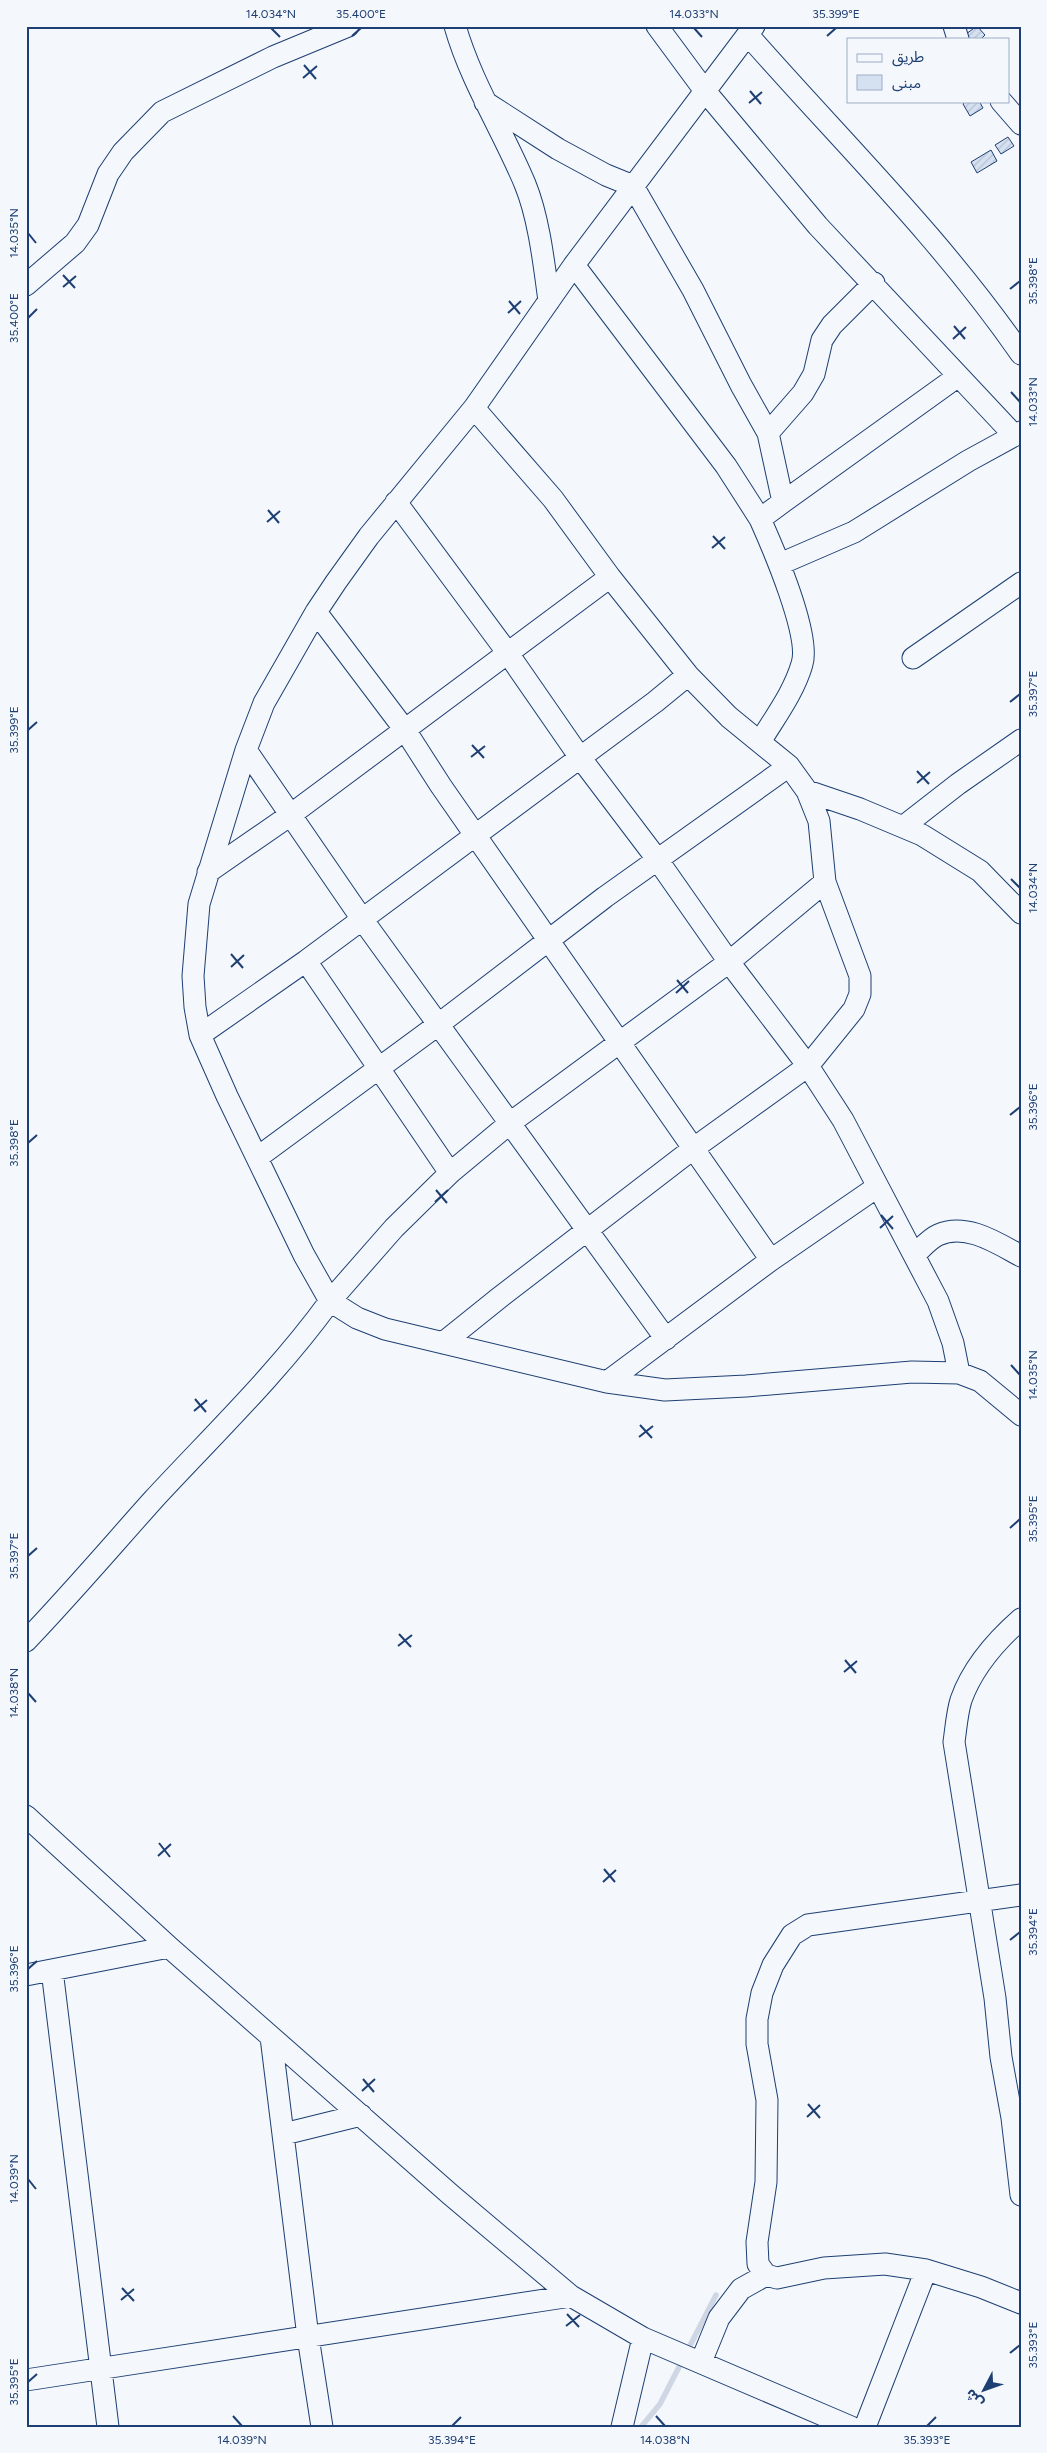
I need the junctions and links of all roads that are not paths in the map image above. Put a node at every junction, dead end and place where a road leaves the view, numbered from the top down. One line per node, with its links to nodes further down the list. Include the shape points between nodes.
1 (348, 26): 14 (street, via 273,57 162,112 123,152 108,174 88,225 75,243)
2 (455, 26): 8 (street, via 463,54)
3 (657, 26): 7 (street)
4 (954, 26): 6 (street)
5 (751, 31): 7 (street); 16 (street, via 812,108 930,234)
6 (958, 38)
7 (706, 91): 11 (street); 13 (street, via 818,226)
8 (484, 102): 11 (street, via 558,149); 15 (street, via 526,186 542,253)
9 (1002, 102): 10 (street)
10 (1021, 124)
11 (634, 186): 12 (street); 19 (street)
12 (574, 265): 15 (street); 23 (street, via 726,466)
13 (874, 284): 17 (street); 19 (street, via 832,325 822,340 814,374 803,393)
14 (26, 285)
15 (549, 301): 18 (street)
16 (1021, 354)
17 (957, 377): 20 (street); 22 (street)
18 (474, 408): 21 (street); 25 (street, via 553,498)
19 (768, 433): 22 (street)
20 (1017, 433): 24 (street, via 854,532)
21 (396, 502): 27 (street); 28 (street)
22 (783, 502): 23 (street)
23 (760, 519): 24 (street)
24 (780, 564): 33 (street, via 801,632 803,663)
25 (610, 577): 28 (street); 30 (street)
26 (1021, 583): 29 (street)
27 (316, 612): 31 (street); 34 (street, via 264,703)
28 (507, 652): 31 (street); 35 (street)
29 (913, 658)
30 (688, 675): 33 (street, via 729,717); 35 (street)
31 (405, 730): 38 (street); 40 (street)
32 (1021, 740): 39 (street)
33 (760, 742): 36 (street)
34 (246, 750): 38 (street); 42 (street)
35 (579, 756): 40 (street); 41 (street)
36 (789, 766): 37 (street); 41 (street)
37 (807, 792): 39 (street); 43 (street, via 818,821)
38 (290, 816): 42 (street); 45 (street)
39 (904, 826): 44 (street, via 980,871)
40 (476, 836): 45 (street); 46 (street)
41 (657, 859): 46 (street); 48 (street)
42 (208, 872): 50 (street, via 199,904 192,976)
43 (825, 882): 48 (street); 52 (street, via 860,976 860,994 854,1010)
44 (1017, 904)
45 (362, 919): 47 (street); 49 (street)
46 (548, 939): 49 (street); 51 (street)
47 (306, 961): 50 (street); 53 (street)
48 (729, 962): 51 (street); 52 (street)
49 (439, 1024): 53 (street); 54 (street)
50 (200, 1034): 56 (street)
51 (619, 1042): 54 (street); 55 (street)
52 (808, 1066): 55 (street); 58 (street, via 843,1120)
53 (379, 1069): 56 (street); 57 (street)
54 (510, 1123): 57 (street); 59 (street)
55 (694, 1148): 59 (street); 62 (street)
56 (258, 1157): 63 (street)
57 (450, 1173): 63 (street, via 394,1228)
58 (877, 1187): 60 (street); 62 (street)
59 (588, 1229): 64 (street); 65 (street)
60 (914, 1255): 61 (street, via 938,1235 962,1230 988,1238); 66 (street, via 938,1301 953,1343)
61 (1021, 1256)
62 (771, 1260): 64 (street)
63 (330, 1301): 65 (street, via 357,1318 385,1329); 70 (street, via 274,1372)
64 (666, 1339): 67 (street)
65 (443, 1343): 67 (street)
66 (958, 1372): 67 (street, via 912,1372 665,1390); 68 (street, via 980,1381)
67 (607, 1382)
68 (1021, 1415)
69 (1021, 1619): 73 (street, via 980,1664 961,1700 954,1742)
70 (26, 1641)
71 (26, 1816): 74 (street)
72 (1021, 1895): 73 (street)
73 (980, 1900): 79 (street, via 1001,2057); 83 (street, via 808,1925 792,1935 773,1965 762,1993 757,2019 757,2044 767,2100 766,2182 757,2257)
74 (169, 1947): 75 (street); 77 (street)
75 (52, 1970): 76 (street); 89 (street)
76 (26, 1975)
77 (271, 2037): 78 (street); 80 (street)
78 (361, 2115): 80 (street); 84 (street)
79 (1016, 2117): 81 (street)
80 (284, 2134): 86 (street)
81 (1021, 2195)
82 (926, 2270): 83 (street, via 885,2264 824,2268 777,2278); 85 (street); 95 (street)
83 (766, 2275): 88 (street, via 741,2289 719,2318)
84 (571, 2296): 86 (street); 87 (street)
85 (1021, 2303)
86 (308, 2337): 89 (street); 92 (street)
87 (643, 2338): 88 (street); 93 (street)
88 (699, 2361): 94 (street)
89 (99, 2369): 90 (street); 91 (street)
90 (26, 2380)
91 (108, 2427)
92 (322, 2427)
93 (622, 2427)
94 (851, 2427)
95 (865, 2427)

